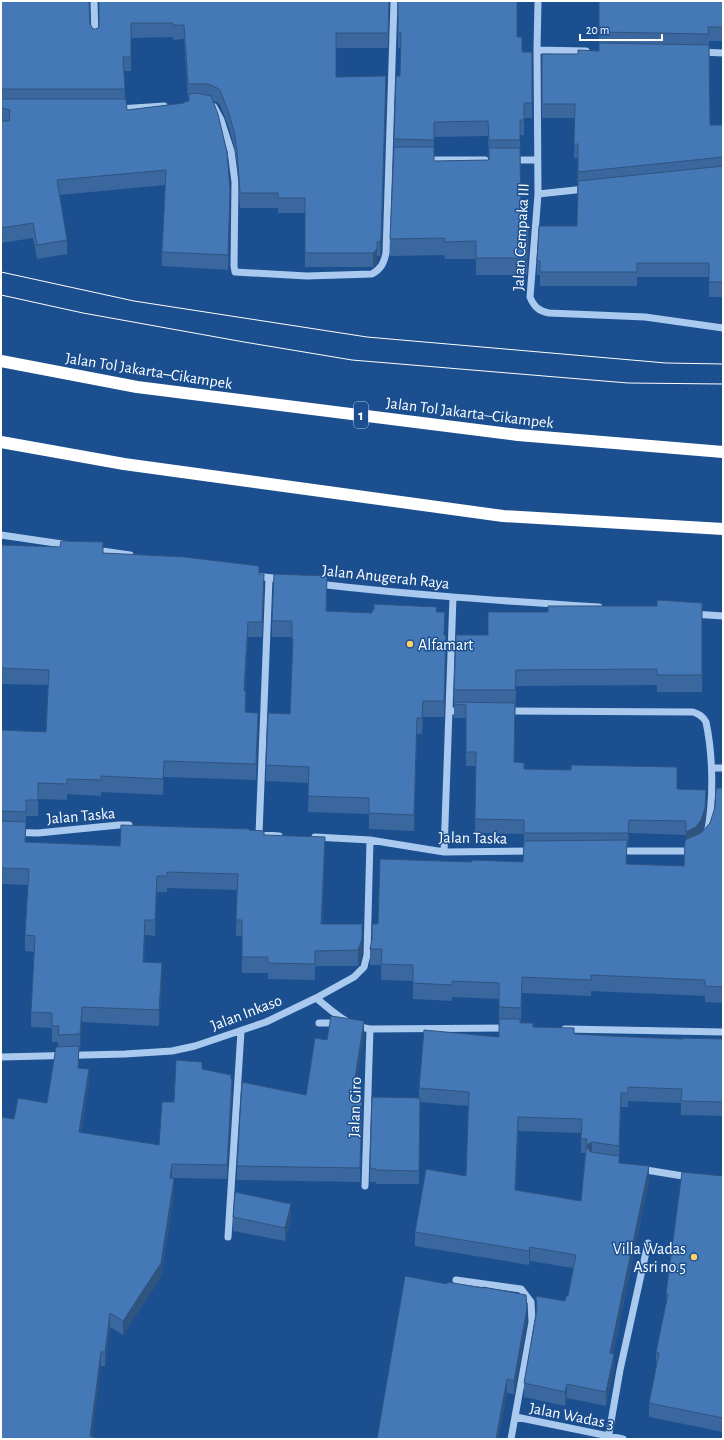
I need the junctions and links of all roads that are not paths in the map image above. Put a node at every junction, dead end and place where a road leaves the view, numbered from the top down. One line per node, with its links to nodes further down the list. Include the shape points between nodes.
1 (94, 1): 4 (street)
2 (394, 1): 9 (street, via 392,159 386,253 379,271 372,274 307,276 235,272 235,182 231,151 222,120 215,107)
3 (538, 1): 5 (street, Jalan Cempaka III)
4 (95, 39)
5 (537, 50): 6 (street); 15 (street, Jalan Cempaka III)
6 (591, 51)
7 (692, 52): 8 (street)
8 (723, 53)
9 (207, 104)
10 (175, 105): 11 (street)
11 (112, 109)
12 (420, 160): 13 (street)
13 (492, 160)
14 (507, 160): 15 (street)
15 (537, 160): 17 (street, Jalan Cempaka III)
16 (592, 188): 17 (street)
17 (538, 194): 18 (street, Jalan Cempaka III, via 530,297 537,308 549,313 645,318)
18 (723, 328)
19 (1, 361): 21 (highway, Jalan Tol Jakarta–Cikampek / 1, via 137,387 224,398 518,435)
20 (1, 442): 22 (highway, via 124,464 503,516)
21 (723, 452)
22 (723, 529)
23 (1, 535): 24 (street)
24 (139, 557)
25 (246, 574): 26 (street)
26 (269, 578): 27 (street); 41 (street)
27 (291, 580)
28 (313, 583): 29 (street, Jalan Anugerah Raya)
29 (453, 597): 30 (street, Jalan Anugerah Raya); 33 (street)
30 (604, 607)
31 (683, 613): 32 (street)
32 (723, 616)
33 (449, 711): 34 (street); 47 (street)
34 (473, 711)
35 (496, 711): 36 (street, via 693,712 706,722)
36 (712, 768): 37 (street); 46 (street, via 710,822 701,843 686,851)
37 (723, 768)
38 (134, 826): 39 (street, Jalan Taska, via 119,825 38,833)
39 (1, 832)
40 (246, 834): 41 (street)
41 (259, 834): 42 (street)
42 (283, 836)
43 (307, 837): 44 (street, Jalan Taska)
44 (370, 840): 47 (street, Jalan Taska); 48 (street, Jalan Inkaso, via 368,943 364,967 354,977)
45 (538, 851): 47 (street, Jalan Taska)
46 (608, 851)
47 (444, 852)
48 (316, 998): 50 (street); 54 (street, Jalan Inkaso)
49 (319, 1023): 50 (street)
50 (348, 1023): 51 (street)
51 (370, 1029): 52 (street); 59 (street, Jalan Giro)
52 (513, 1029)
53 (560, 1029): 55 (street)
54 (241, 1031): 56 (street, Jalan Inkaso, via 172,1051); 60 (street)
55 (723, 1032)
56 (1, 1056)
57 (631, 1167): 58 (street)
58 (700, 1179)
59 (365, 1186)
60 (228, 1237)
61 (648, 1243): 64 (street)
62 (456, 1280): 63 (street, via 521,1289 531,1302 532,1322)
63 (516, 1417): 64 (street, Jalan Wadas 3); 65 (street)
64 (608, 1438): 66 (street, Jalan Wadas 3)
65 (511, 1439)
66 (623, 1439)

